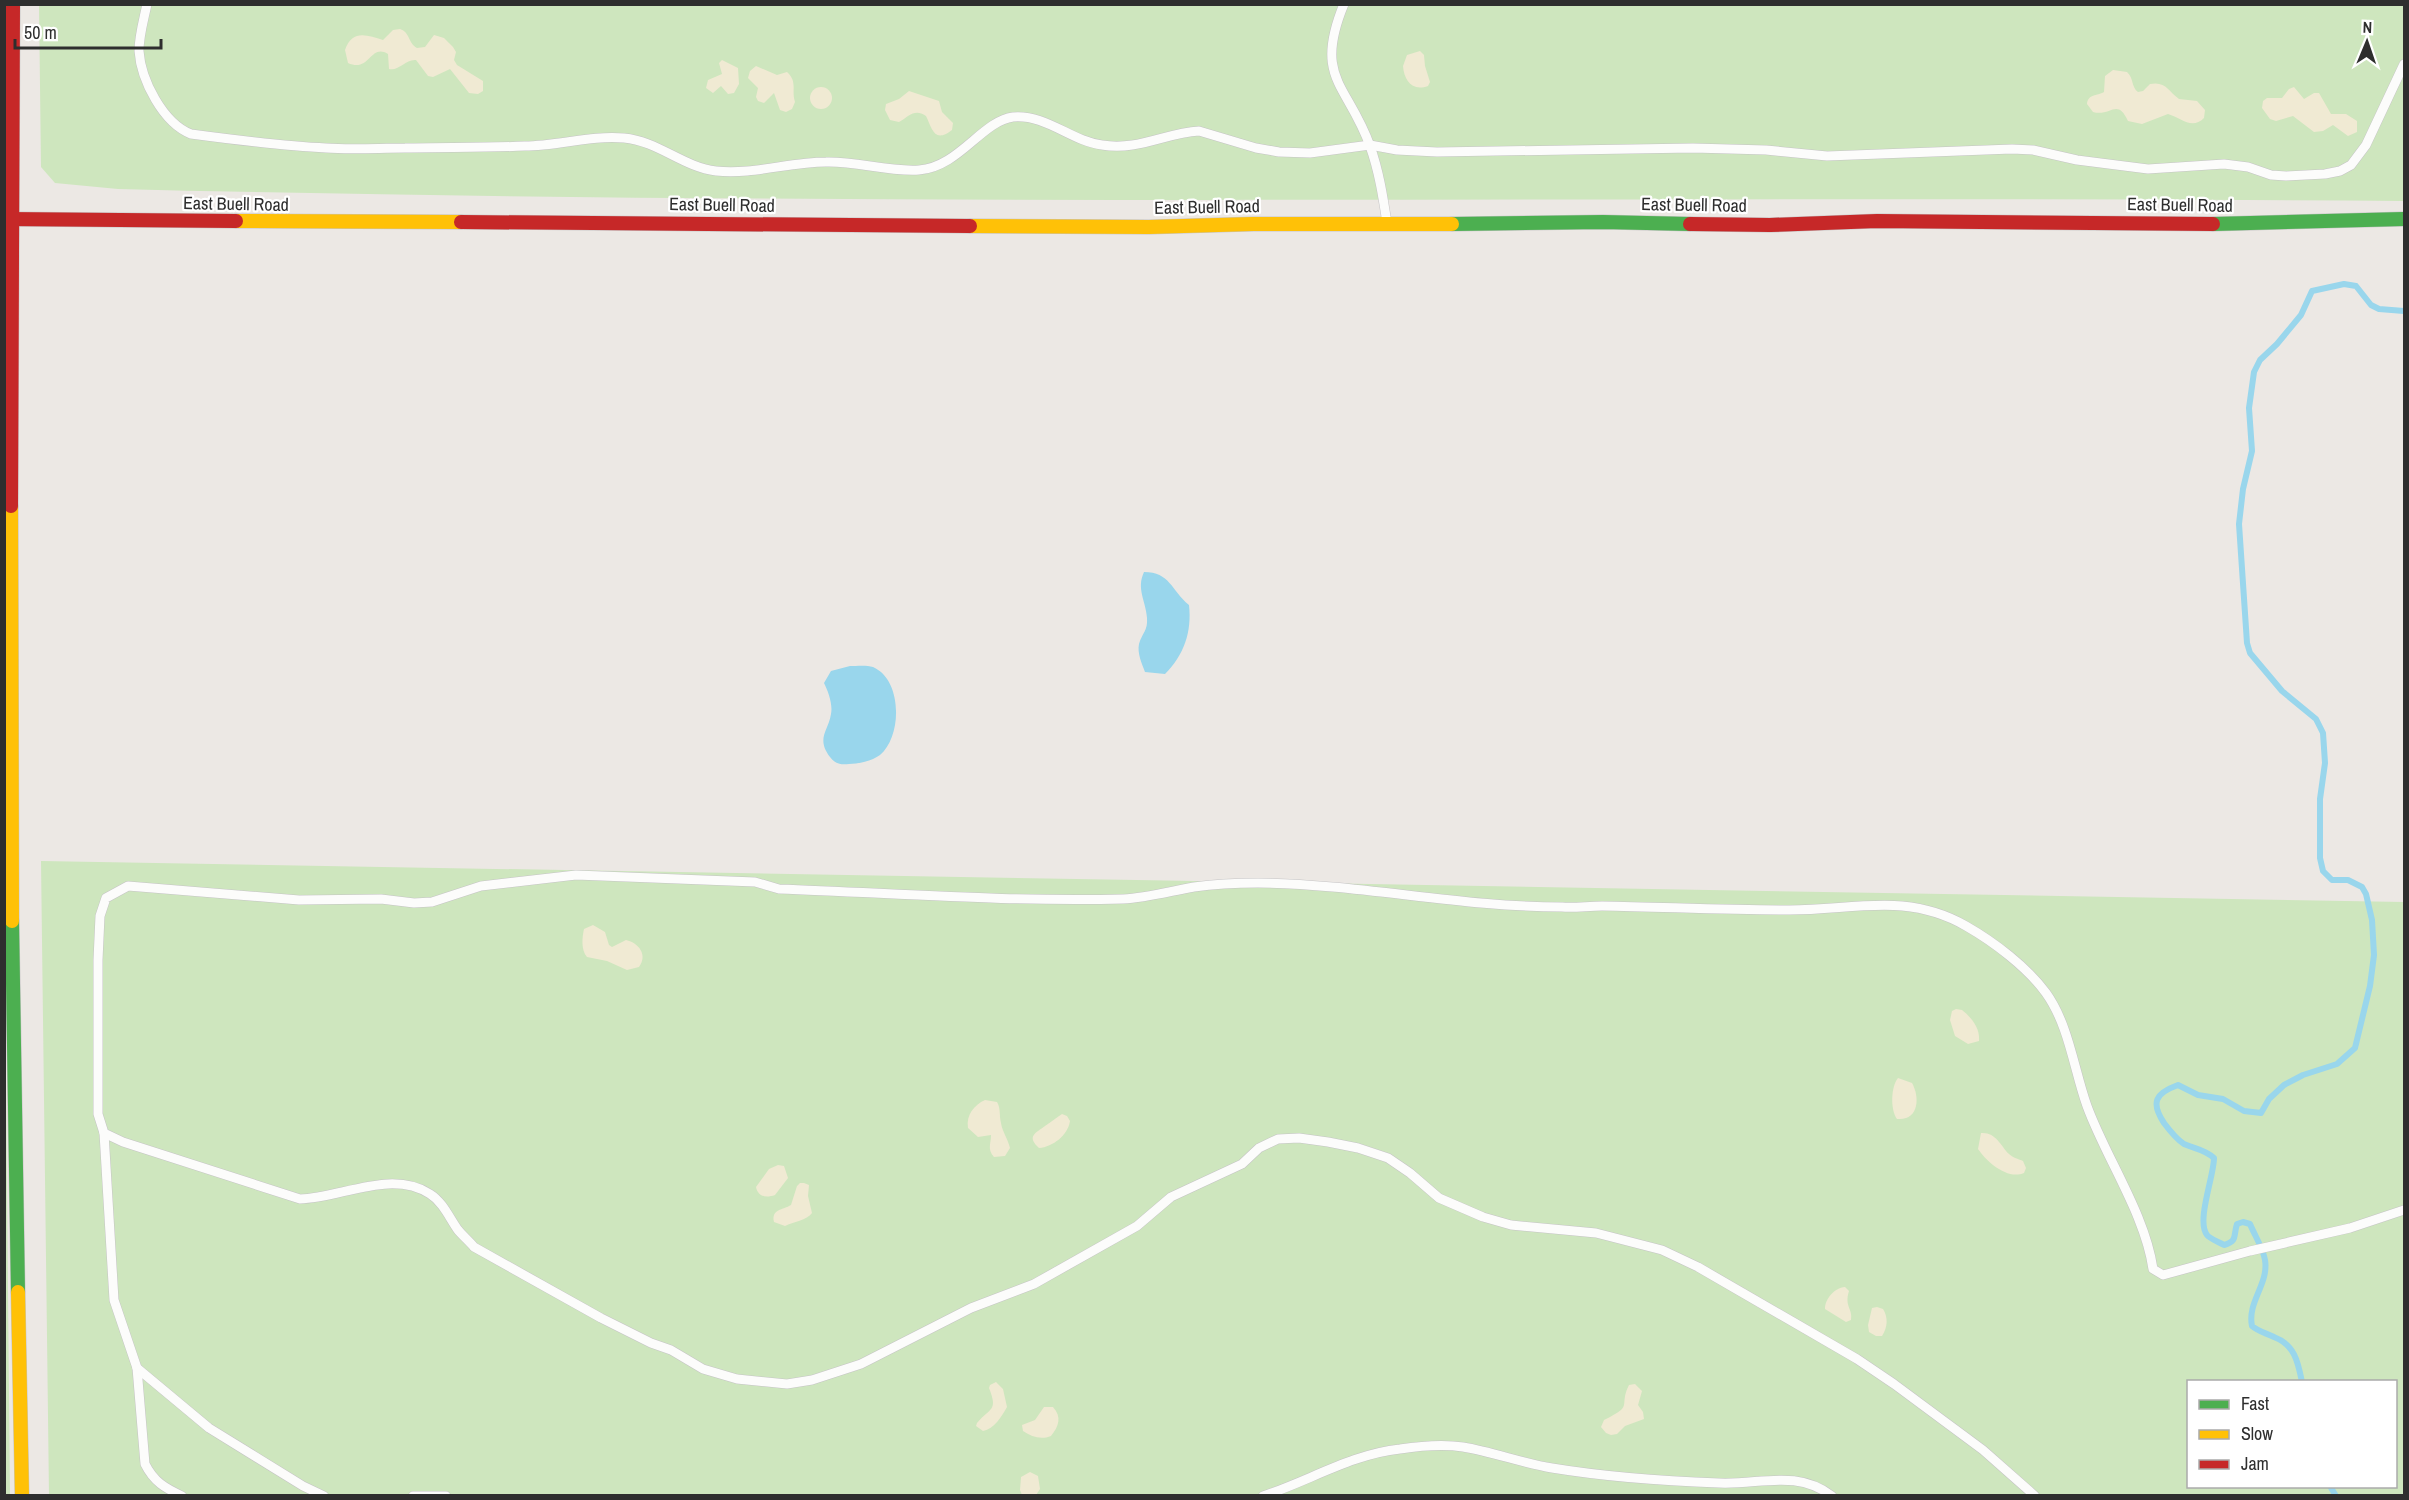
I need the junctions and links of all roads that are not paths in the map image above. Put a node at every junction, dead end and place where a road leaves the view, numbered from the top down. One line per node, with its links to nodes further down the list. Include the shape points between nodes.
1 (12, 4): 6 (street)
2 (147, 4): 5 (lane, via 139,49 142,74 157,102 180,130 234,139 327,148 528,146 625,138 648,143 693,166 732,172 824,162 894,170 932,168 1012,117 1058,126 1103,146 1140,145 1199,131 1279,152 1310,153)
3 (1344, 4): 5 (lane, via 1332,45 1333,72)
4 (2404, 64): 5 (lane, via 2359,157 2340,171 2325,174 2271,175 2224,164 2138,168 2023,149 1827,156 1693,148 1437,152)
5 (1370, 145): 8 (lane, via 1382,186)
6 (8, 219): 8 (street, East Buell Road, via 1149,227); 13 (street, via 14,1160)
7 (2404, 219): 8 (street, East Buell Road, via 2250,224 1987,221)
8 (1387, 225)
9 (104, 1133): 10 (lane, via 98,1114 100,916 106,898 128,886 299,900 432,902 481,886 592,875 755,882 779,889 1040,898 1128,899 1199,886 1256,883 1545,907 1793,910 1879,903 1926,910 1967,927 2044,990 2061,1023 2088,1108 2151,1253 2153,1269 2163,1275 2350,1228); 11 (lane, via 114,1300); 19 (lane, via 300,1199 390,1184 412,1186 431,1194 474,1247 601,1318 703,1369 737,1379 788,1384 861,1364 971,1308 1034,1284 1137,1226 1171,1197 1242,1164 1259,1148 1278,1139 1299,1138 1358,1148 1388,1158 1439,1198 1483,1217 1511,1225 1596,1233 1662,1250 1698,1267 1894,1384 1983,1450)
10 (2404, 1210)
11 (137, 1368): 12 (lane, via 209,1428); 14 (lane, via 145,1464 164,1488)
12 (321, 1495)
13 (22, 1496)
14 (182, 1496)
15 (413, 1496): 16 (lane)
16 (446, 1496)
17 (1263, 1496): 18 (lane, via 1371,1454 1434,1446 1461,1447 1550,1467 1650,1479 1731,1484 1803,1480)
18 (1832, 1496)
19 (2035, 1496)

